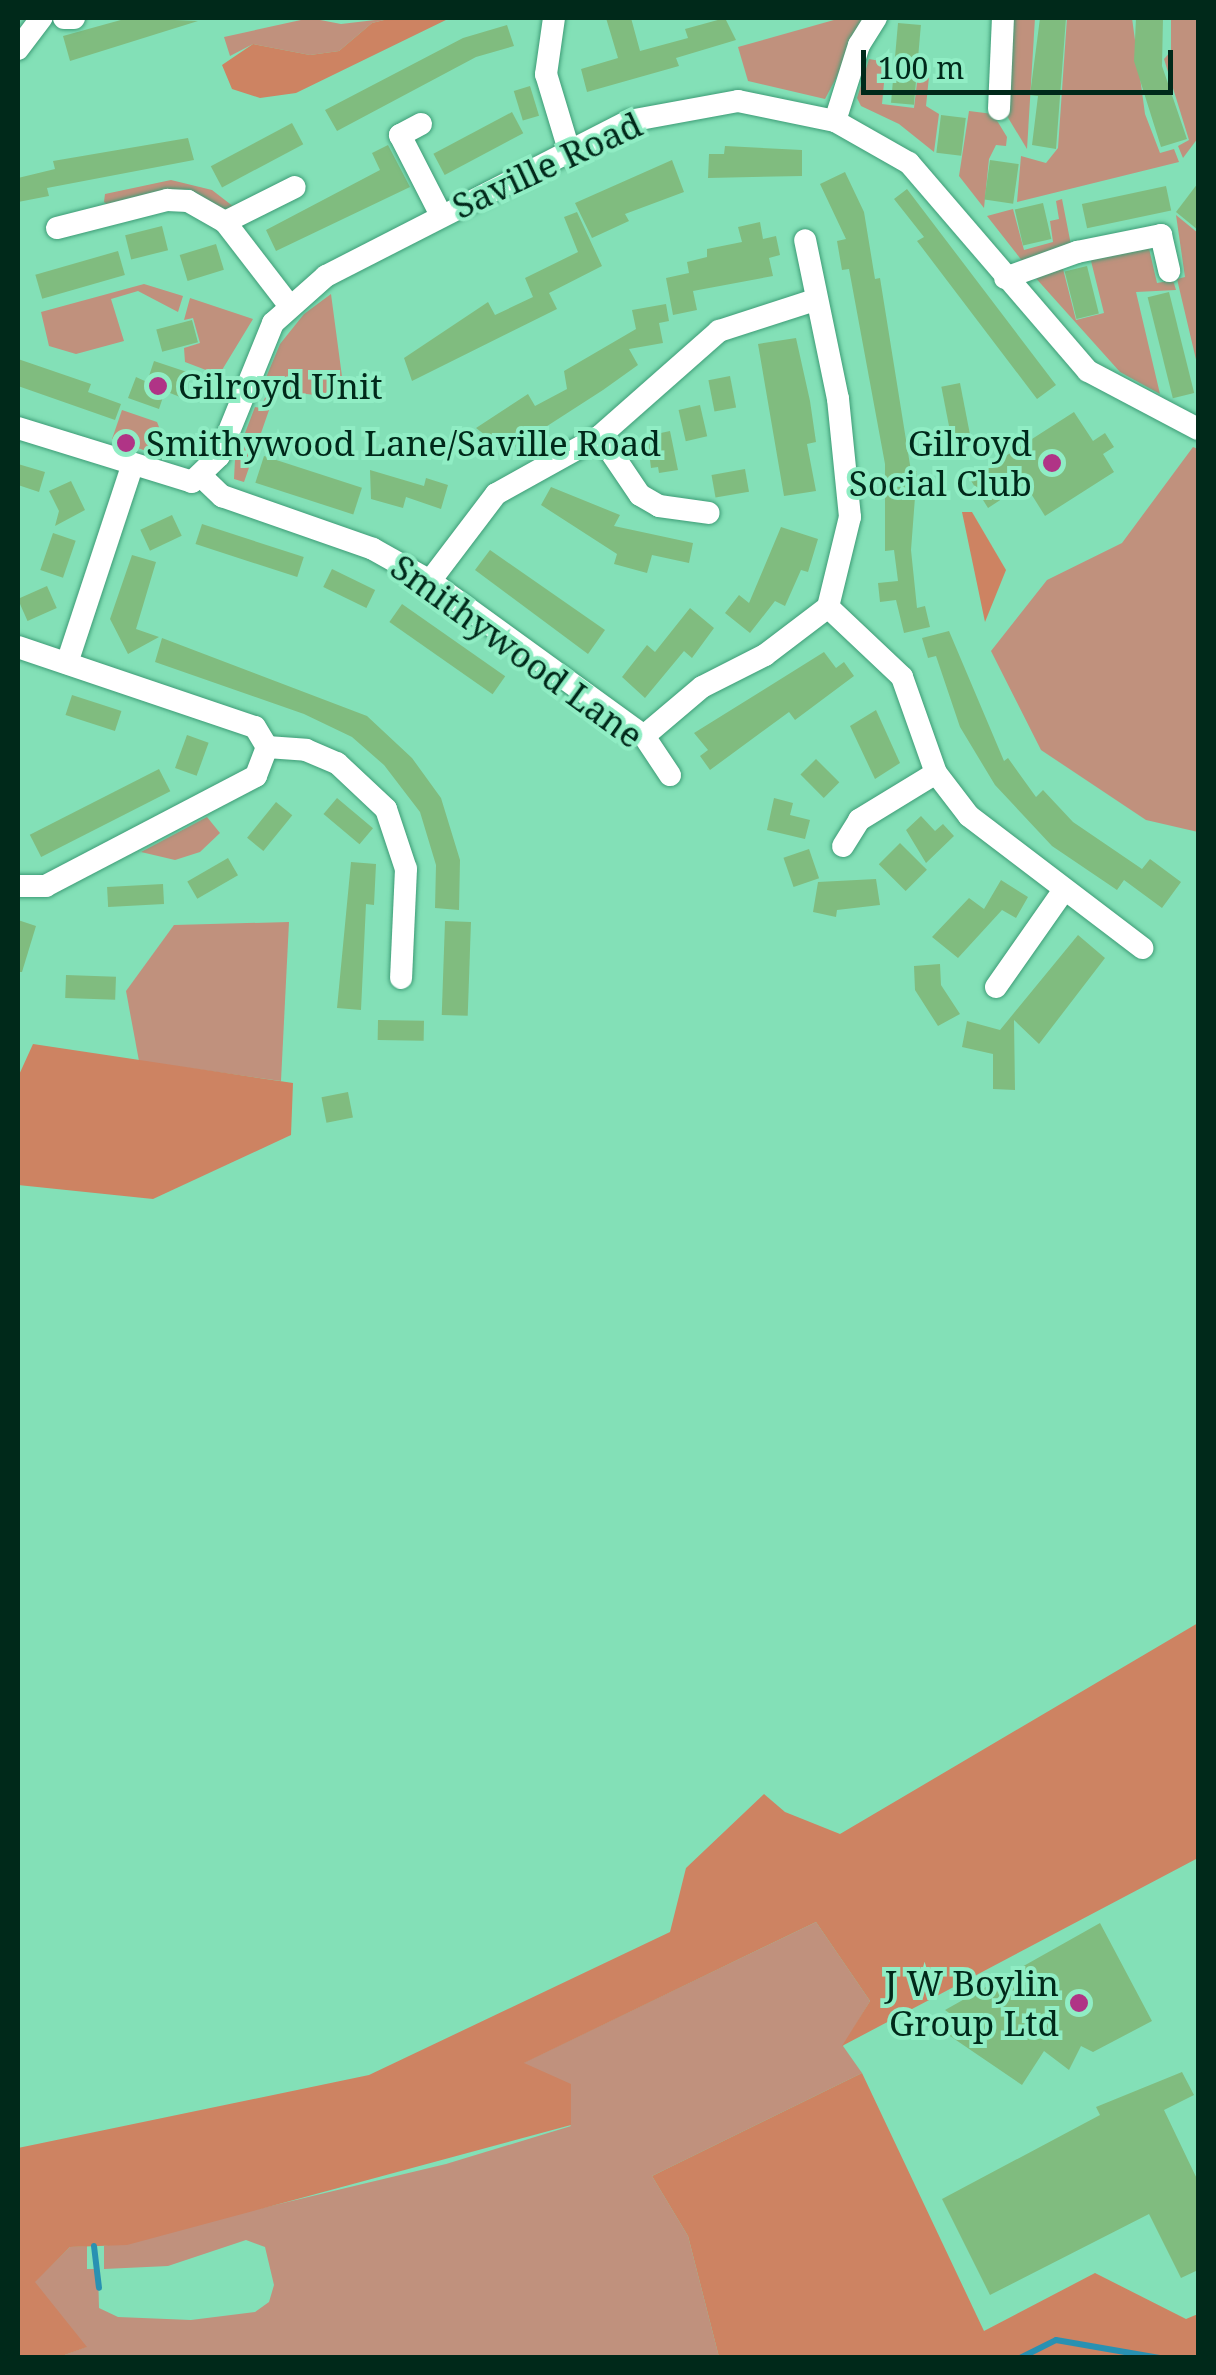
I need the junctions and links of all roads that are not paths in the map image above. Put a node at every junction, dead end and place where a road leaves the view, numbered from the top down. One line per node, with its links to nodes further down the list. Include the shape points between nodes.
1 (41, 18): 7 (street)
2 (64, 18): 3 (street)
3 (74, 18)
4 (554, 18): 11 (street, via 546,74)
5 (876, 18): 9 (street, via 859,45)
6 (1004, 18): 8 (street)
7 (18, 50)
8 (999, 109)
9 (835, 121): 11 (street, Saville Road, via 738,101 696,104 629,121); 18 (street, Saville Road, via 908,163)
10 (421, 124): 13 (street, via 400,134)
11 (569, 150): 13 (street, Saville Road)
12 (295, 187): 14 (street)
13 (441, 215): 20 (street, Saville Road, via 326,276)
14 (226, 222): 15 (street, via 208,208 167,200 85,213); 20 (street)
15 (57, 228)
16 (806, 240): 19 (street)
17 (1169, 271): 18 (street, via 1160,234 1077,252)
18 (1006, 278): 22 (street, Saville Road, via 1088,371)
19 (815, 300): 23 (street, via 719,331); 28 (street, via 838,399 850,517)
20 (288, 304): 25 (street, Saville Road, via 264,340 218,456)
21 (18, 428): 24 (street, Smithywood Lane)
22 (1198, 429)
23 (600, 436): 26 (street, via 640,495 659,506); 27 (street, via 496,494)
24 (132, 466): 25 (street, Smithywood Lane, via 177,480); 30 (street)
25 (202, 477): 27 (street, Smithywood Lane, via 222,496 373,549)
26 (696, 504)
27 (430, 580): 31 (street, Smithywood Lane)
28 (828, 607): 31 (street, via 765,655 702,688); 33 (street, via 902,678)
29 (18, 647): 30 (street)
30 (67, 663): 32 (street, via 255,727)
31 (644, 736): 34 (street, Smithywood Lane)
32 (267, 747): 36 (street, via 256,776 46,886); 39 (street, via 306,750 337,763 386,809 406,869)
33 (936, 773): 35 (street, via 852,816); 37 (street, via 970,816)
34 (670, 774)
35 (842, 846)
36 (18, 886)
37 (1064, 890): 38 (street, via 1126,924); 40 (street, via 1002,960)
38 (1142, 948)
39 (401, 978)
40 (996, 988)

